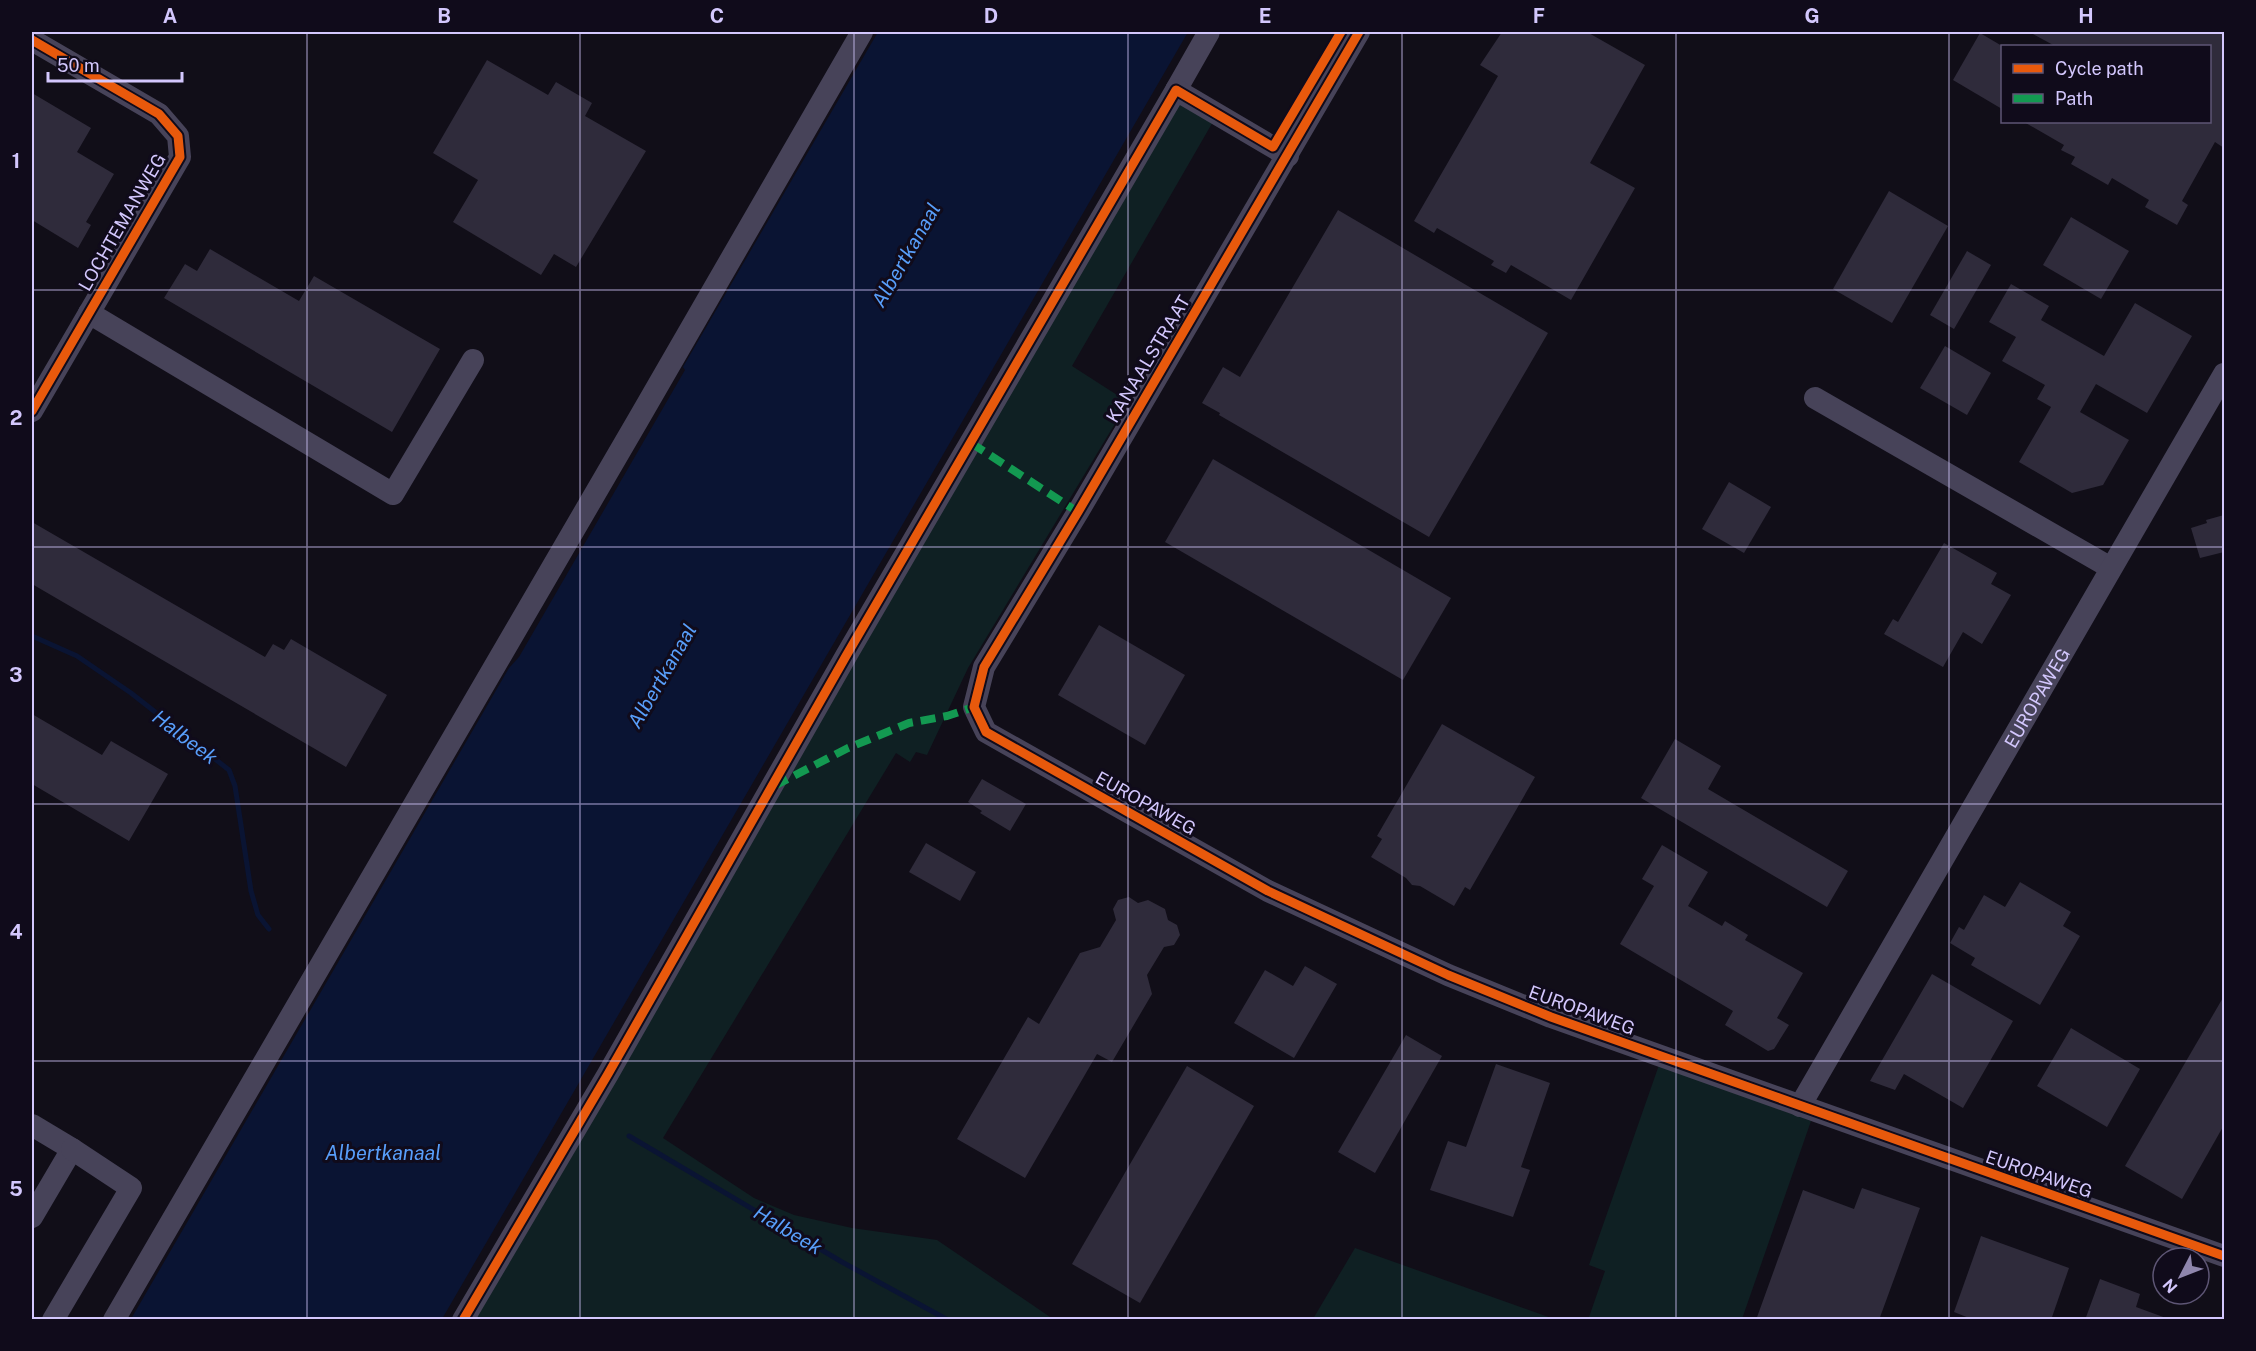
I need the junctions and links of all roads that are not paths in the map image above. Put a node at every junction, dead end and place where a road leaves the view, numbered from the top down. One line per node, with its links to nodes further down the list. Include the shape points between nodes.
1 (862, 32): 20 (street)
2 (1209, 32): 5 (street)
3 (1359, 32): 6 (street, KANAALSTRAAT)
4 (32, 40): 7 (street, LOCHTEMANWEG, via 159,114 178,136 180,157)
5 (1176, 90): 6 (street); 21 (street)
6 (1288, 156): 13 (street, KANAALSTRAAT, via 984,667)
7 (89, 313): 8 (street, via 393,494); 11 (street, LOCHTEMANWEG)
8 (473, 360)
9 (2224, 374): 12 (street, EUROPAWEG)
10 (1815, 398): 12 (street)
11 (32, 411)
12 (2111, 568): 14 (street, EUROPAWEG)
13 (974, 707): 14 (street, EUROPAWEG, via 986,732 1268,891 1345,929 1551,1017)
14 (1800, 1106): 18 (street, EUROPAWEG)
15 (32, 1125): 16 (street)
16 (72, 1149): 17 (street); 19 (street, via 131,1188)
17 (34, 1205)
18 (2224, 1256)
19 (53, 1320)
20 (114, 1320)
21 (463, 1320)

